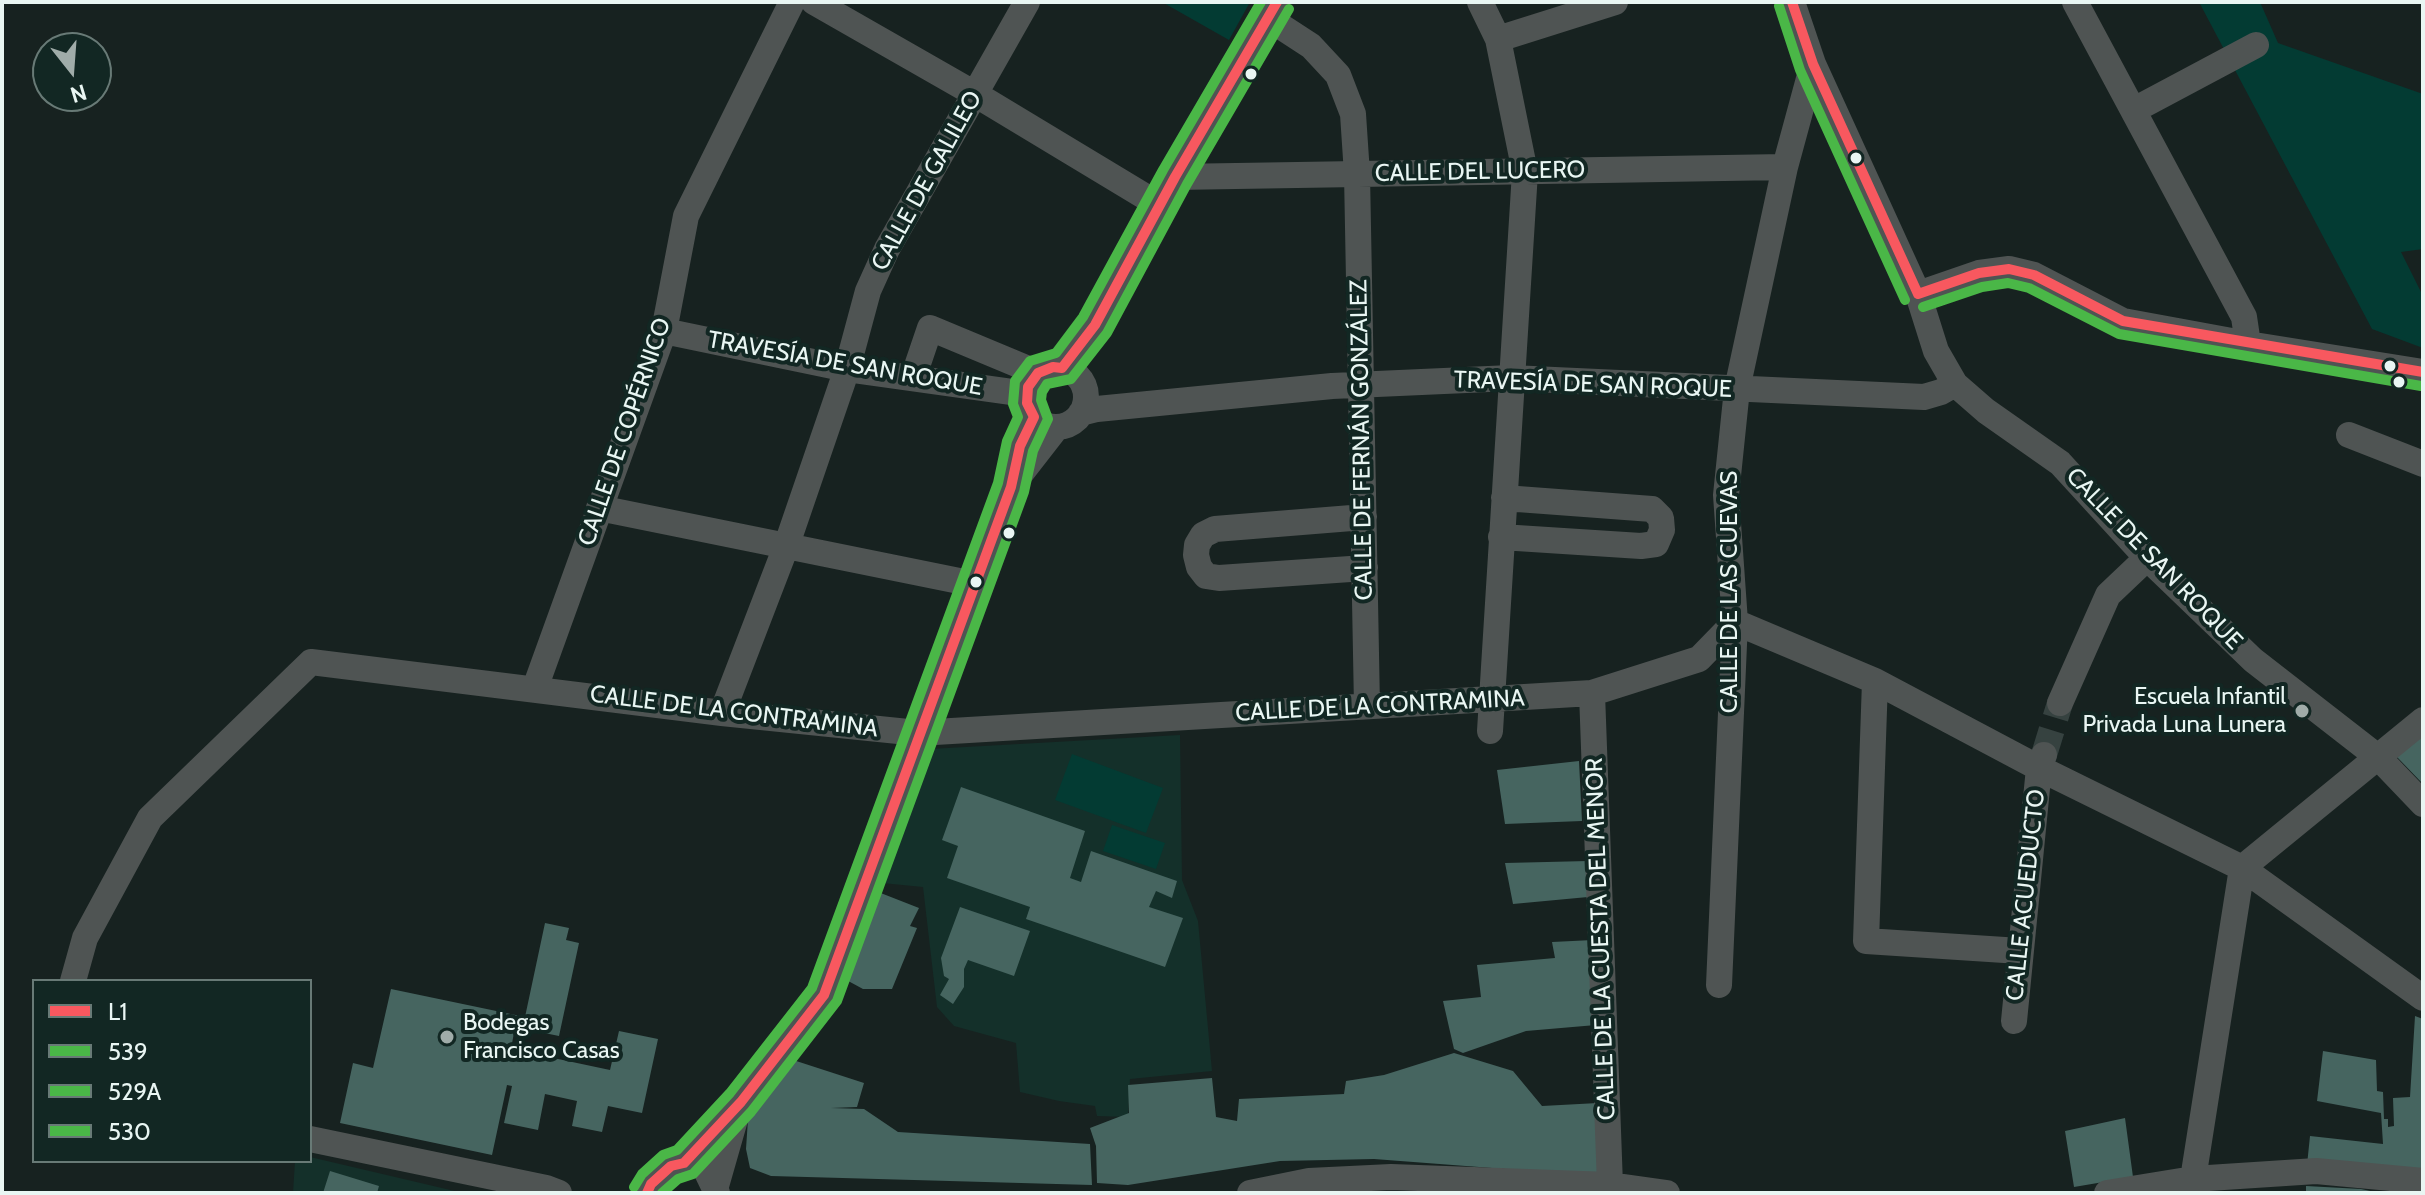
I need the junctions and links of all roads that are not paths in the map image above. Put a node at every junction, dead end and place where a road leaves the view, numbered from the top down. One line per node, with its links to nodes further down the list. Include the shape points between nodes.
1 (792, 2): 20 (street, CALLE DE COPÉRNICO, via 686,216)
2 (814, 2): 12 (street)
3 (1027, 2): 12 (street, CALLE DE GALILEO)
4 (1480, 2): 9 (street)
5 (1615, 2): 9 (street)
6 (2075, 2): 13 (street)
7 (1795, 3): 11 (street, CALLE DE SAN ROQUE)
8 (1272, 10): 16 (street, CALLE DE FERNÁN GONZÁLEZ, via 1338,75 1353,114); 17 (street)
9 (1498, 39): 15 (street)
10 (2256, 45): 13 (street)
11 (1813, 64): 14 (street, CALLE DE LAS CUEVAS); 19 (street, CALLE DE SAN ROQUE)
12 (975, 94): 18 (street); 22 (street, CALLE DE GALILEO, via 887,249 868,291)
13 (2134, 110): 21 (street, via 2244,317)
14 (1785, 167): 15 (street, CALLE DEL LUCERO); 28 (street, CALLE DE LAS CUEVAS)
15 (1525, 172): 16 (street, CALLE DEL LUCERO); 25 (street)
16 (1357, 174): 17 (street, CALLE DEL LUCERO); 27 (street, CALLE DE FERNÁN GONZÁLEZ)
17 (1175, 177): 18 (street)
18 (1159, 205): 29 (street)
19 (1918, 294): 21 (street, via 1979,273 2009,269 2034,275 2123,321); 26 (street, CALLE DE SAN ROQUE, via 1936,351)
20 (664, 331): 22 (street, TRAVESÍA DE SAN ROQUE); 33 (street, CALLE DE COPÉRNICO)
21 (2248, 344): 23 (street)
22 (847, 369): 24 (street, TRAVESÍA DE SAN ROQUE); 36 (street, CALLE DE GALILEO)
23 (2423, 372)
24 (913, 378): 29 (street, TRAVESÍA DE SAN ROQUE); 29 (street, via 930,328)
25 (1511, 378): 27 (street, TRAVESÍA DE SAN ROQUE); 28 (street, TRAVESÍA DE SAN ROQUE); 32 (street)
26 (1955, 384): 28 (street, TRAVESÍA DE SAN ROQUE, via 1924,397); 37 (street, CALLE DE SAN ROQUE, via 2060,463)
27 (1361, 385): 29 (street, TRAVESÍA DE SAN ROQUE, via 1097,409); 34 (street, CALLE DE FERNÁN GONZÁLEZ)
28 (1737, 389): 40 (street, CALLE DE LAS CUEVAS, via 1726,495)
29 (1058, 395): 39 (street, via 1011,487)
30 (2349, 435): 31 (street)
31 (2423, 464)
32 (1504, 498): 35 (street); 35 (street, via 1652,509 1661,518 1662,530 1656,544 1641,546)
33 (599, 508): 36 (street); 42 (street, CALLE DE COPÉRNICO)
34 (1364, 517): 38 (street, CALLE DE FERNÁN GONZÁLEZ); 38 (street, via 1215,529 1203,535 1196,555 1206,576 1219,578)
35 (1501, 537): 44 (street)
36 (787, 544): 39 (street); 47 (street, CALLE DE GALILEO)
37 (2147, 558): 45 (street, via 2108,595); 51 (street, CALLE DE SAN ROQUE, via 2253,660)
38 (1365, 568): 46 (street, CALLE DE FERNÁN GONZÁLEZ)
39 (974, 584): 50 (street)
40 (1735, 622): 41 (street); 43 (street, CALLE DE LA CONTRAMINA, via 1699,659); 57 (street, CALLE DE LAS CUEVAS)
41 (1875, 681): 52 (street); 55 (street, via 1866,941)
42 (535, 688): 47 (street, CALLE DE LA CONTRAMINA); 56 (street, CALLE DE LA CONTRAMINA, via 311,662 150,818 85,938)
43 (1592, 693): 44 (street, CALLE DE LA CONTRAMINA); 65 (street, CALLE DE LA CUESTA DEL MENOR)
44 (1492, 699): 46 (street, CALLE DE LA CONTRAMINA); 49 (street)
45 (2060, 703)
46 (1367, 706): 50 (street, CALLE DE LA CONTRAMINA)
47 (722, 713): 50 (street, CALLE DE LA CONTRAMINA)
48 (2423, 720): 51 (street)
49 (1490, 731)
50 (918, 733): 60 (street, via 824,995)
51 (2379, 758): 53 (street, CALLE DE SAN ROQUE); 54 (street)
52 (2042, 762): 54 (street); 55 (street, CALLE ACUEDUCTO)
53 (2423, 804)
54 (2242, 868): 58 (street); 63 (street)
55 (2020, 951): 59 (street, CALLE ACUEDUCTO)
56 (74, 979)
57 (1719, 985)
58 (2423, 998)
59 (2014, 1021)
60 (741, 1102): 62 (street); 67 (street)
61 (312, 1139): 68 (street)
62 (684, 1163): 67 (street, via 704,1166); 69 (street, via 671,1166)
63 (2193, 1179): 64 (street, via 2316,1171); 72 (street)
64 (2423, 1181)
65 (1610, 1185): 66 (street); 71 (street)
66 (1559, 1188): 70 (street, via 1391,1177 1309,1181)
67 (719, 1190)
68 (559, 1193)
69 (647, 1193)
70 (1250, 1193)
71 (1667, 1193)
72 (2107, 1193)

